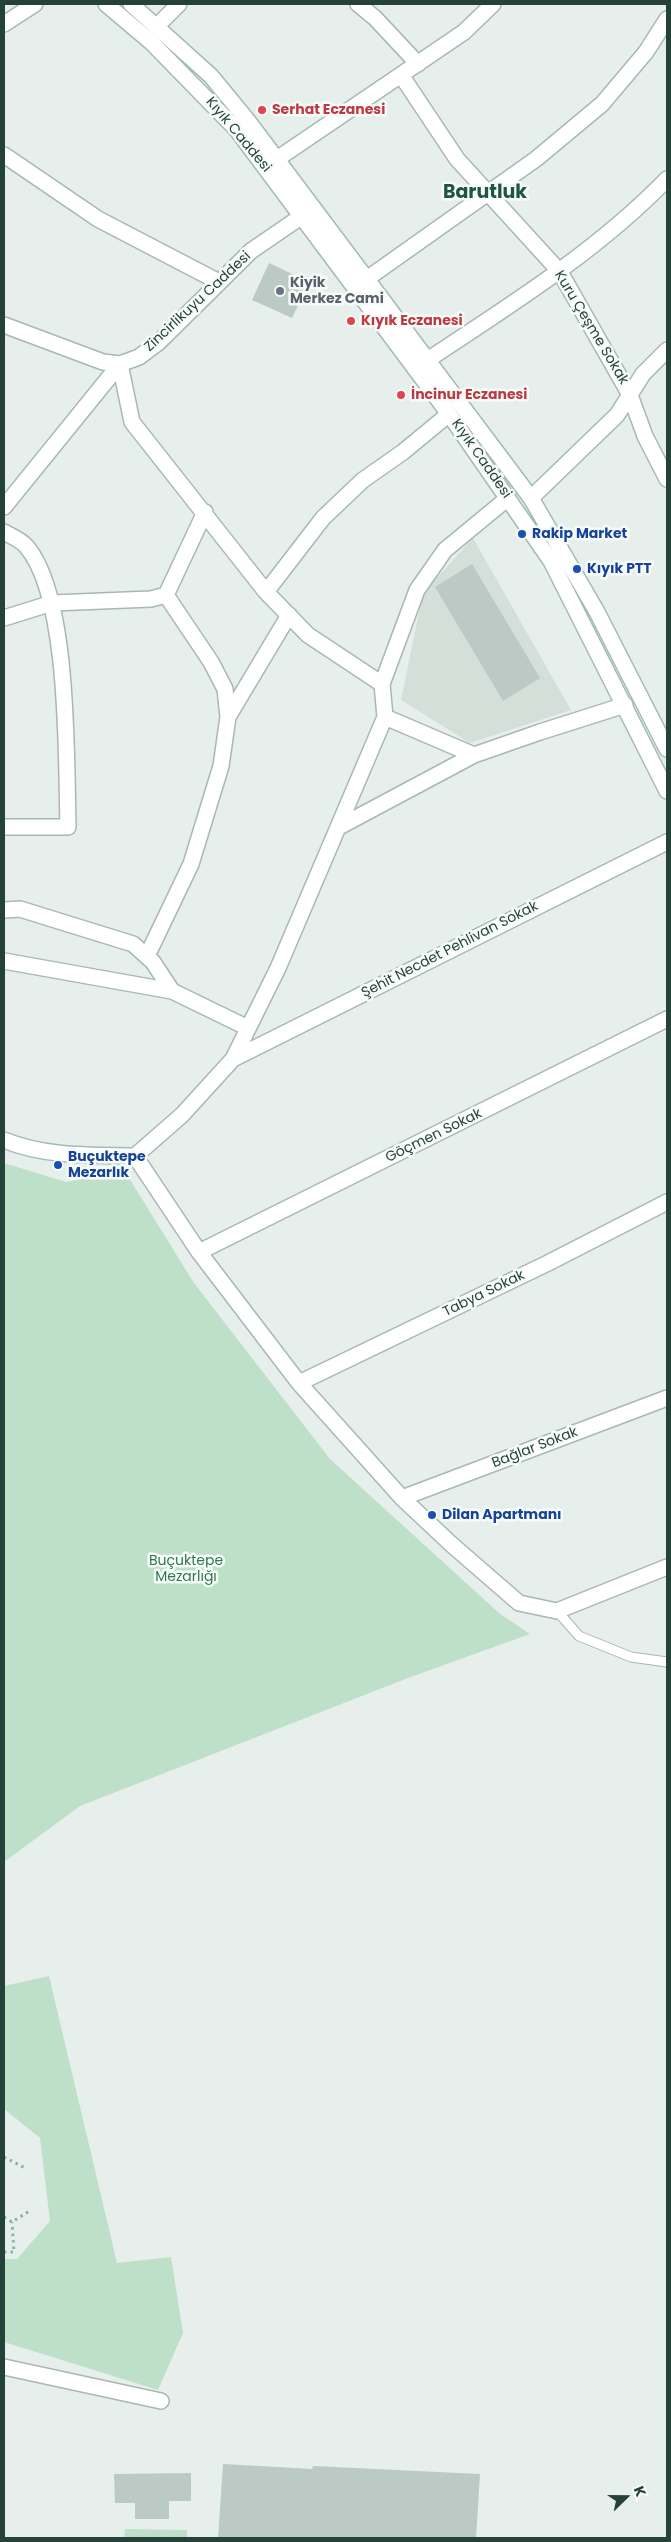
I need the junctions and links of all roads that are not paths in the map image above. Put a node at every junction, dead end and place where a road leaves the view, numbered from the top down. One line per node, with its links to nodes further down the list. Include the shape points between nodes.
1 (36, 4): 8 (street)
2 (106, 4): 16 (street, Kıyık Caddesi, via 152,42 226,118)
3 (131, 4): 9 (street, Kıyık Caddesi)
4 (179, 4): 9 (street)
5 (358, 4): 10 (street)
6 (493, 4): 10 (street, via 464,32)
7 (667, 19): 15 (street, via 646,52 602,104)
8 (4, 24)
9 (157, 26): 13 (street, Kıyık Caddesi, via 211,76)
10 (418, 64): 11 (street)
11 (401, 75): 13 (street); 15 (street, Kuru Çeşme Sokak, via 457,159)
12 (4, 155): 19 (street, via 98,219)
13 (277, 159): 18 (street, Kıyık Caddesi)
14 (667, 179): 17 (street, via 637,211)
15 (488, 194): 17 (street, Kuru Çeşme Sokak); 18 (street)
16 (302, 216): 19 (street, Zincirlikuyu Caddesi, via 251,251); 25 (street, Kıyık Caddesi)
17 (560, 272): 22 (street); 24 (street, Kuru Çeşme Sokak)
18 (368, 278): 22 (street, Kıyık Caddesi)
19 (219, 282): 23 (street, Zincirlikuyu Caddesi, via 159,342 139,357)
20 (4, 325): 23 (street, via 103,362)
21 (667, 350): 24 (street, via 643,374)
22 (429, 359): 27 (street, Kıyık Caddesi)
23 (120, 364): 29 (street); 30 (street, via 132,422)
24 (630, 395): 26 (street, Kuru Çeşme Sokak, via 645,436); 27 (street, via 617,415)
25 (449, 414): 28 (street, Kıyık Caddesi); 32 (street, via 363,480 323,518)
26 (667, 479)
27 (527, 492): 28 (street); 41 (street, Kıyık Caddesi, via 597,612)
28 (508, 498): 37 (street, via 445,550 417,590); 38 (street, Kıyık Caddesi, via 551,561)
29 (5, 503)
30 (205, 512): 32 (street); 33 (street)
31 (4, 532): 34 (street, via 26,546 44,578)
32 (266, 592): 35 (street)
33 (166, 595): 34 (street, via 150,599); 39 (street, via 225,689)
34 (52, 603): 36 (street); 44 (street, via 59,636 68,827)
35 (289, 615): 37 (street, via 308,635); 39 (street)
36 (4, 618)
37 (382, 684): 40 (street)
38 (625, 705): 42 (street); 43 (street, Kıyık Caddesi)
39 (228, 717): 48 (street, via 221,766 190,864)
40 (385, 717): 42 (street); 45 (street)
41 (667, 749)
42 (474, 755): 45 (street)
43 (667, 791)
44 (4, 827)
45 (339, 827): 52 (street, via 278,968)
46 (667, 842): 53 (street, Şehit Necdet Pehlivan Sokak)
47 (4, 910): 48 (street, via 20,909 133,944)
48 (147, 956): 50 (street)
49 (4, 961): 50 (street)
50 (172, 991): 52 (street)
51 (667, 1019): 57 (street, Göçmen Sokak)
52 (248, 1028): 53 (street)
53 (233, 1058): 55 (street, via 182,1115)
54 (4, 1140): 55 (street, via 45,1152)
55 (135, 1156): 57 (street)
56 (667, 1202): 58 (street, Tabya Sokak, via 548,1263)
57 (199, 1252): 58 (street)
58 (299, 1382): 60 (street)
59 (667, 1398): 60 (street, Bağlar Sokak)
60 (402, 1498): 62 (street, via 519,1603)
61 (667, 1567): 62 (street)
62 (557, 1611): 63 (lane, via 579,1636 631,1657)
63 (667, 1662)
64 (4, 2367): 65 (street)
65 (161, 2401)

